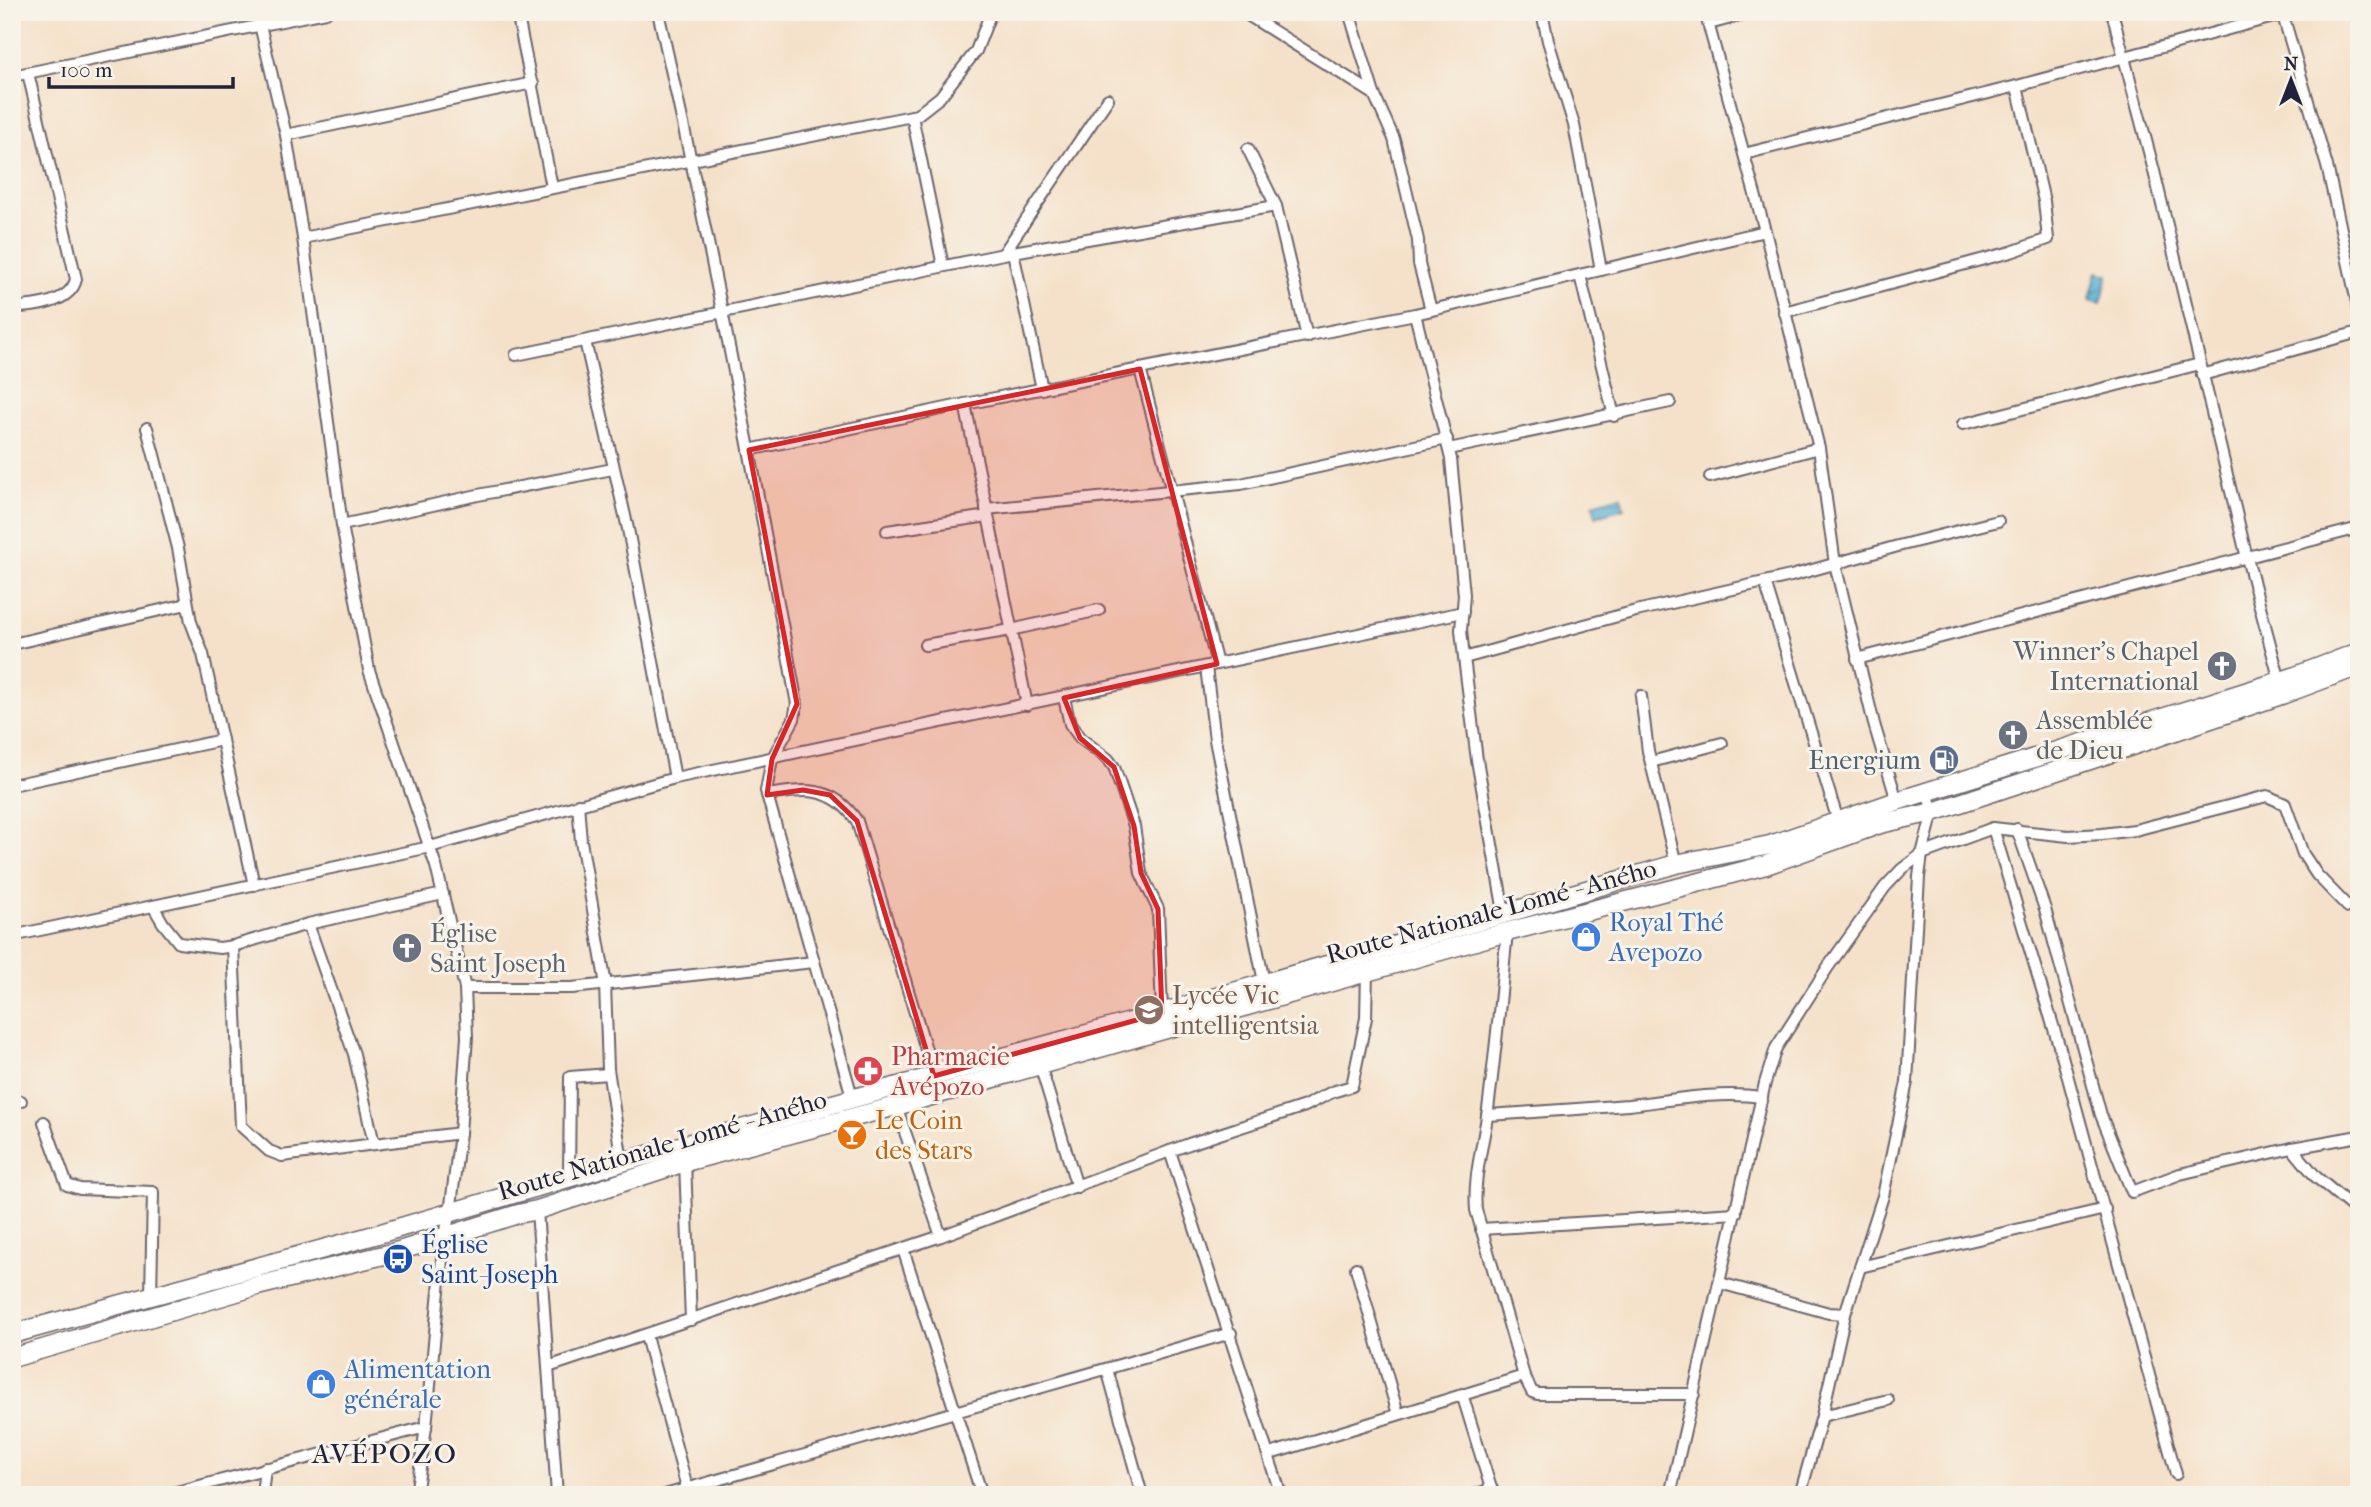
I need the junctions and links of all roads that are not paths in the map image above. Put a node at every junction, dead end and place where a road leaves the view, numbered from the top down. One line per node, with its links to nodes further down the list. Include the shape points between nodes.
1 (257, 12): 14 (street)
2 (326, 12): 14 (street)
3 (517, 12): 18 (street)
4 (658, 12): 26 (street)
5 (991, 12): 22 (street, via 976,51 940,97)
6 (1243, 12): 20 (street)
7 (1349, 12): 20 (street)
8 (1542, 12): 33 (street, via 1574,125)
9 (1706, 12): 13 (street)
10 (1753, 12): 13 (street)
11 (2112, 12): 15 (street)
12 (2286, 13): 15 (street); 37 (street)
13 (1709, 24): 25 (street)
14 (260, 25): 16 (street); 23 (street)
15 (2124, 57): 19 (street); 46 (street)
16 (28, 73): 17 (street); 35 (street, via 76,279 72,289 47,305)
17 (12, 76)
18 (533, 83): 23 (street); 27 (street)
19 (2017, 86): 25 (street); 38 (street, via 2044,201 2048,239)
20 (1374, 94): 36 (street, via 1394,139)
21 (1108, 99): 31 (street)
22 (912, 116): 26 (street); 32 (street)
23 (286, 135): 30 (street)
24 (1248, 149): 28 (street)
25 (1744, 154): 29 (street)
26 (692, 160): 27 (street); 39 (street)
27 (552, 187): 30 (street)
28 (1276, 206): 31 (street); 42 (street)
29 (1765, 230): 33 (street); 38 (street)
30 (303, 238): 61 (street)
31 (1008, 253): 32 (street); 47 (street)
32 (943, 265): 39 (street)
33 (1601, 270): 34 (street)
34 (1580, 275): 36 (street); 50 (street)
35 (13, 307)
36 (1431, 310): 40 (street)
37 (2359, 311)
38 (1784, 312): 54 (street)
39 (723, 313): 43 (street); 55 (street)
40 (1415, 314): 42 (street); 53 (street)
41 (2359, 332): 46 (street)
42 (1307, 337): 45 (street)
43 (585, 341): 44 (street); 56 (street)
44 (516, 355)
45 (1140, 369): 47 (street); 58 (street)
46 (2201, 369): 51 (street); 64 (street)
47 (1042, 389): 49 (street)
48 (1670, 402): 50 (street)
49 (965, 404): 55 (street); 59 (street)
50 (1614, 416): 53 (street)
51 (1962, 424)
52 (147, 428): 67 (street, via 178,548)
53 (1448, 444): 58 (street, via 1241,484); 69 (street)
54 (1819, 448): 57 (street); 65 (street)
55 (750, 450): 84 (street, via 797,704)
56 (613, 470): 61 (street); 86 (street)
57 (1710, 477)
58 (1172, 491): 59 (street); 76 (street)
59 (987, 513): 63 (street); 70 (street)
60 (1998, 521): 65 (street)
61 (342, 524): 96 (street, via 369,670)
62 (2359, 528): 64 (street)
63 (887, 531)
64 (2247, 558): 75 (street); 78 (street)
65 (1835, 564): 66 (street); 75 (street)
66 (1765, 582): 74 (street); 93 (street)
67 (187, 604): 71 (street); 82 (street)
68 (1099, 610): 70 (street)
69 (1463, 612): 74 (street); 76 (street)
70 (1011, 630): 72 (street); 81 (street)
71 (12, 644)
72 (925, 645)
73 (2359, 652): 78 (highway)
74 (1464, 658): 103 (street, via 1476,760)
75 (1857, 659): 90 (street)
76 (1212, 666): 80 (street); 110 (street, via 1215,740)
77 (2359, 666): 78 (highway)
78 (2281, 687): 88 (highway, Route Nationale Lomé - Aného, via 2144,722); 92 (highway, Route Nationale Lomé - Aného)
79 (1641, 696): 85 (street)
80 (1064, 698): 81 (street); 113 (street, via 1070,724 1114,768 1134,826 1142,873 1158,909)
81 (1027, 705): 84 (street)
82 (222, 740): 87 (street); 99 (street)
83 (1722, 743): 85 (street)
84 (772, 759): 86 (street); 89 (street)
85 (1651, 762): 98 (street)
86 (675, 778): 91 (street)
87 (12, 785)
88 (1927, 792): 90 (highway, Route Nationale Lomé - Aného); 92 (street)
89 (767, 794): 108 (street); 116 (street, via 803,790 830,795 857,821)
90 (1897, 801): 93 (highway, Route Nationale Lomé - Aného)
91 (578, 804): 96 (street); 111 (street)
92 (1933, 812): 97 (street); 105 (highway, Route Nationale Lomé - Aného, via 1880,824 1766,865)
93 (1838, 821): 98 (highway, Route Nationale Lomé - Aného, via 1770,845)
94 (1993, 828): 95 (street); 97 (street); 131 (street)
95 (2017, 829): 102 (street, via 2068,836 2113,833 2267,796 2285,804 2303,854); 125 (street, via 2045,909 2101,1115 2132,1192 2180,1174)
96 (430, 847): 99 (street); 100 (street)
97 (1922, 854): 117 (street, via 1885,887 1828,967 1776,1048); 140 (street, via 1907,1082 1888,1176)
98 (1676, 864): 103 (highway, Route Nationale Lomé - Aného)
99 (254, 885): 101 (street)
100 (443, 894): 104 (street); 112 (street)
101 (153, 906): 106 (street); 107 (street, via 179,943)
102 (2348, 907)
103 (1504, 912): 110 (highway, Route Nationale Lomé - Aného)
104 (309, 924): 107 (street); 124 (street, via 354,1054)
105 (1507, 932): 109 (highway, Route Nationale Lomé - Aného); 120 (street)
106 (12, 936)
107 (233, 946): 124 (street, via 241,1126 269,1151 282,1156)
108 (814, 962): 111 (street); 118 (street)
109 (1367, 971): 114 (highway, Route Nationale Lomé - Aného); 126 (street, via 1366,1017 1352,1086)
110 (1264, 982): 113 (highway, Route Nationale Lomé - Aného)
111 (605, 984): 112 (street); 115 (street)
112 (465, 988): 122 (street, via 467,1037)
113 (1162, 1013): 116 (highway, Route Nationale Lomé - Aného)
114 (1040, 1065): 119 (highway, Route Nationale Lomé - Aného); 130 (street)
115 (608, 1074): 127 (street); 129 (street, via 570,1077)
116 (934, 1076): 118 (highway, Route Nationale Lomé - Aného)
117 (1762, 1097): 120 (street, via 1717,1094); 134 (street)
118 (853, 1100): 127 (highway, Route Nationale Lomé - Aného)
119 (896, 1106): 128 (highway, Route Nationale Lomé - Aného); 137 (street)
120 (1487, 1115): 136 (street, via 1475,1174)
121 (44, 1122): 143 (street, via 67,1185 153,1192)
122 (460, 1133): 124 (street); 133 (street)
123 (2359, 1136): 125 (street)
124 (374, 1144)
125 (2292, 1148): 135 (street)
126 (1170, 1151): 130 (street); 146 (street)
127 (622, 1162): 129 (highway, Route Nationale Lomé - Aného)
128 (685, 1162): 132 (highway, Route Nationale Lomé - Aného); 145 (street)
129 (569, 1179): 133 (highway, Route Nationale Lomé - Aného)
130 (1077, 1187): 137 (street)
131 (2105, 1209): 140 (street); 162 (street)
132 (537, 1210): 138 (highway, Route Nationale Lomé - Aného); 150 (street)
133 (450, 1213): 138 (street); 143 (highway, Route Nationale Lomé - Aného)
134 (1736, 1213): 136 (street); 142 (street)
135 (2359, 1216)
136 (1481, 1229): 152 (street)
137 (941, 1236): 139 (street)
138 (444, 1238): 149 (highway, Route Nationale Lomé - Aného, via 257,1286); 159 (street)
139 (903, 1249): 145 (street); 156 (street)
140 (1860, 1267): 144 (street)
141 (1356, 1268): 157 (street)
142 (1720, 1283): 144 (street); 154 (street)
143 (151, 1296): 147 (highway, Route Nationale Lomé - Aného)
144 (1845, 1314): 158 (street)
145 (691, 1320): 148 (street)
146 (1231, 1333): 151 (street); 160 (street)
147 (12, 1334)
148 (646, 1336): 150 (street); 163 (street)
149 (12, 1358)
150 (548, 1367): 168 (street)
151 (1107, 1369): 156 (street); 171 (street)
152 (1524, 1376): 153 (street); 154 (street, via 1532,1392 1538,1394)
153 (1462, 1394): 157 (street); 164 (street)
154 (1694, 1394): 174 (street)
155 (1888, 1400): 158 (street)
156 (956, 1412): 163 (street); 170 (street)
157 (1398, 1414): 160 (street)
158 (1822, 1416): 175 (street)
159 (426, 1427): 161 (street); 167 (street)
160 (1270, 1454): 172 (street)
161 (265, 1468): 165 (street); 166 (street)
162 (2176, 1474)
163 (688, 1492): 169 (street)
164 (1493, 1492): 173 (street)
165 (165, 1495)
166 (262, 1495)
167 (416, 1495)
168 (557, 1495)
169 (665, 1495)
170 (982, 1495)
171 (1142, 1495)
172 (1282, 1495)
173 (1474, 1495)
174 (1670, 1495)
175 (1800, 1495)

